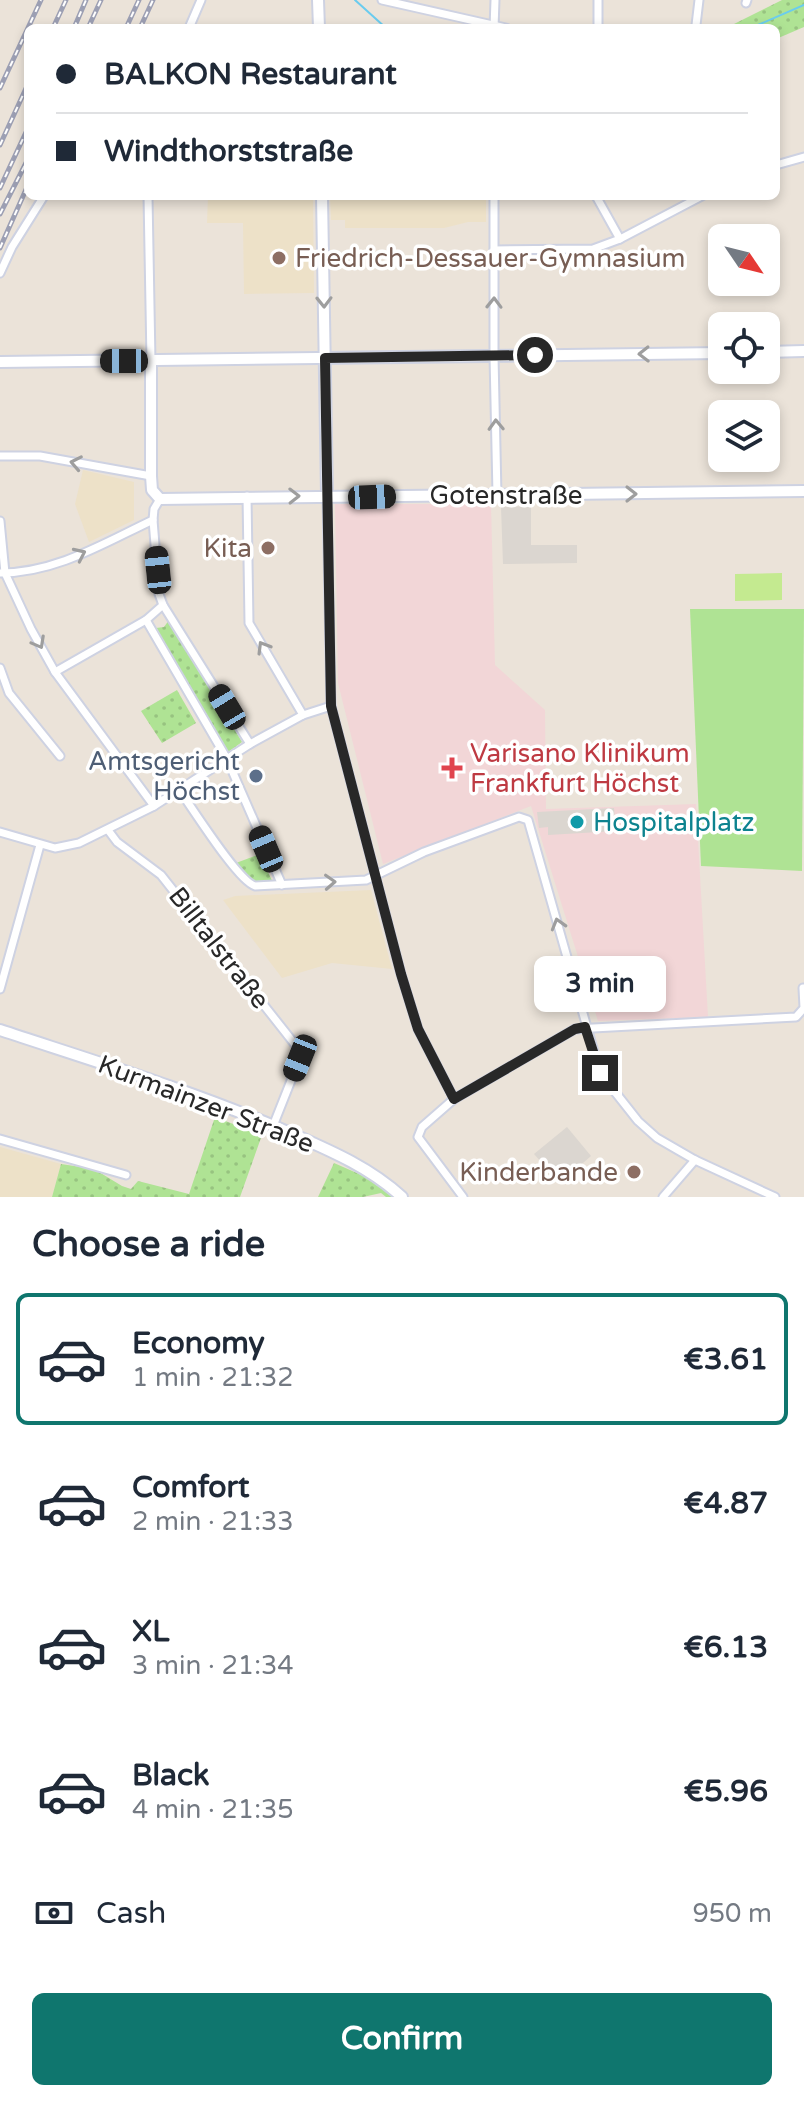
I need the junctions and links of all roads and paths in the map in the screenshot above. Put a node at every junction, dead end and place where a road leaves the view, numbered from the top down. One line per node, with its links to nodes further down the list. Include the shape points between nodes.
1 (201, 0): 7 (street)
2 (318, 0): 8 (main road)
3 (382, 0): 9 (street)
4 (495, 0): 10 (street)
5 (598, 0): 11 (street)
6 (699, 0): 12 (street)
7 (191, 24)
8 (319, 24)
9 (482, 24)
10 (494, 24)
11 (598, 24)
12 (696, 24)
13 (804, 157): 14 (street)
14 (780, 164)
15 (41, 200): 23 (street)
16 (148, 200): 29 (street)
17 (322, 200): 28 (main road, one-way to 28)
18 (494, 200): 22 (street)
19 (598, 200): 21 (street)
20 (694, 200): 21 (street)
21 (620, 239): 22 (street, via 593,249)
22 (494, 250): 27 (street, one-way to 22)
23 (0, 273)
24 (804, 351): 25 (main road)
25 (780, 352)
26 (708, 353): 27 (main road, one-way to 27)
27 (494, 356): 28 (main road); 34 (street, one-way to 27)
28 (325, 358): 29 (main road); 36 (main road)
29 (151, 361): 30 (main road); 32 (main road)
30 (0, 362)
31 (0, 456): 32 (street, one-way to 31, via 40,456)
32 (151, 476): 37 (main road, via 152,490)
33 (804, 491): 34 (main road, Gotenstraße, one-way to 33)
34 (497, 495): 36 (main road, Gotenstraße)
35 (247, 496): 36 (main road, Gotenstraße, one-way to 36); 37 (main road, Gotenstraße); 47 (street, one-way to 35, via 249,623)
36 (327, 496): 46 (street)
37 (160, 499): 38 (street)
38 (153, 520): 40 (street, one-way to 38, via 58,565); 41 (street)
39 (0, 521): 40 (street)
40 (2, 573): 44 (street, one-way to 44)
41 (163, 605): 42 (street); 48 (street)
42 (146, 620): 44 (street); 50 (street)
43 (0, 668): 45 (street)
44 (55, 672): 52 (street)
45 (4, 693): 49 (street)
46 (331, 706): 47 (street); 56 (street)
47 (303, 715): 48 (street)
48 (250, 744): 50 (street)
49 (60, 756)
50 (227, 759): 51 (street); 57 (street)
51 (180, 791): 52 (street); 57 (street, via 248,884)
52 (154, 806): 53 (street)
53 (108, 830): 55 (street, via 67,846); 63 (street, Billtalstraße, via 161,875 297,1047 300,1058)
54 (0, 832): 55 (street)
55 (40, 845): 59 (street)
56 (377, 877): 57 (street, one-way to 56); 60 (street, one-way to 56, via 528,820 519,817 424,852); 62 (street, via 418,1029)
57 (282, 885)
58 (803, 988): 60 (street, via 804,1008 796,1017)
59 (0, 989)
60 (585, 1027): 62 (street); 65 (street, via 600,1073 638,1121)
61 (0, 1030): 63 (main road, Kurmainzer Straße)
62 (454, 1099): 68 (street, via 418,1137)
63 (273, 1126): 67 (main road, Kurmainzer Straße, via 363,1167)
64 (0, 1139): 66 (street)
65 (695, 1160): 69 (street); 70 (street)
66 (126, 1175)
67 (402, 1197)
68 (463, 1197)
69 (663, 1197)
70 (775, 1197)

